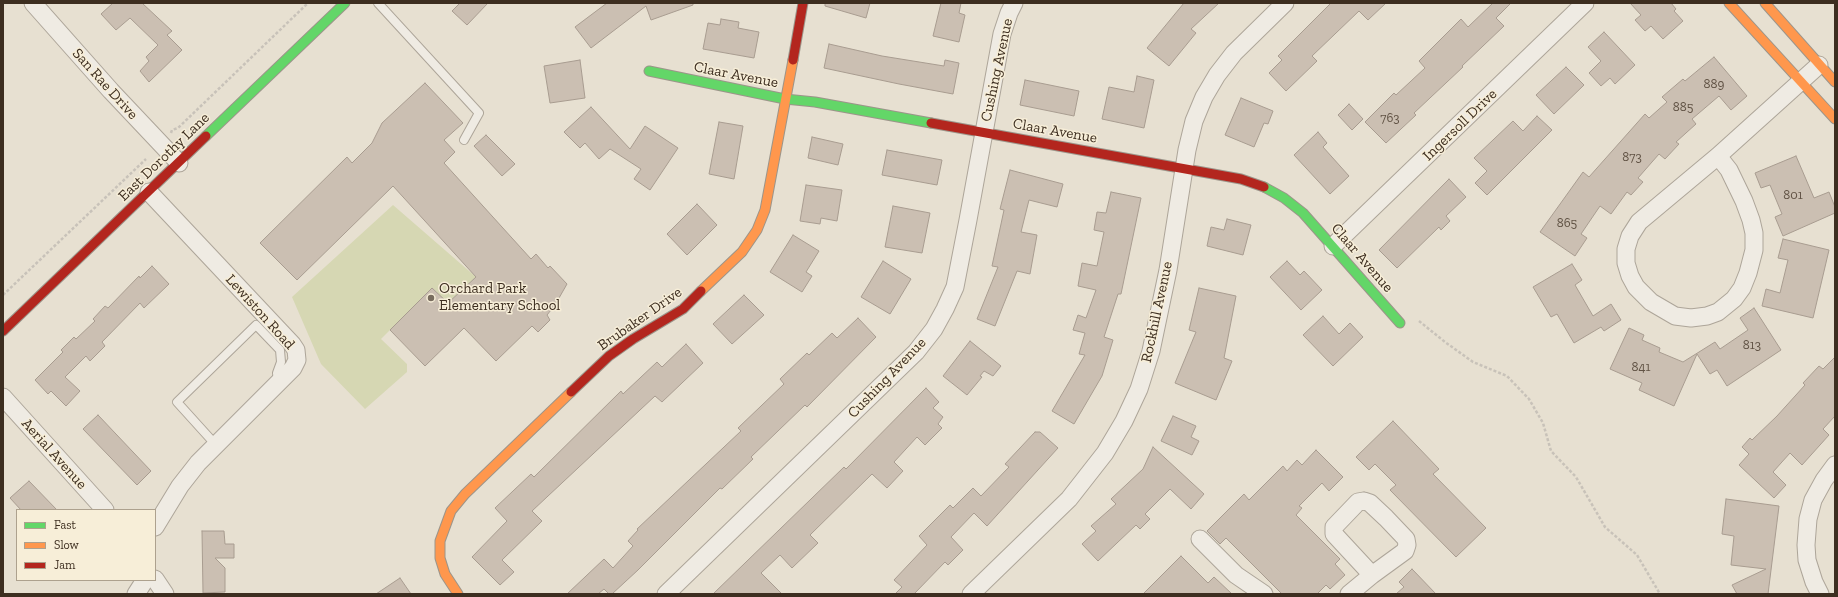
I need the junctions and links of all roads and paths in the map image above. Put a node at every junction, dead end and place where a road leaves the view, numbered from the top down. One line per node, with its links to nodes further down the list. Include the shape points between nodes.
1 (33, 3): 22 (street, San Rae Drive, via 121,102)
2 (308, 3): 17 (path, via 178,128)
3 (344, 3): 22 (street, East Dorothy Lane)
4 (378, 3): 19 (lane, via 480,113)
5 (803, 3): 15 (street, Brubaker Drive)
6 (1014, 3): 18 (street, Cushing Avenue, via 1002,34)
7 (1285, 3): 23 (street, Rockhill Avenue, via 1234,53 1217,75 1194,121)
8 (1585, 3): 25 (street, Ingersoll Drive)
9 (1729, 3): 14 (street)
10 (1765, 3): 11 (street)
11 (1819, 65): 13 (street); 14 (street)
12 (649, 72): 15 (street, Claar Avenue)
13 (1835, 82)
14 (1800, 83): 16 (street); 20 (street)
15 (785, 99): 18 (street, Claar Avenue, via 815,102); 41 (street, Brubaker Drive, via 765,210 757,230 742,252 683,309 609,356 465,494 451,511 444,524 440,541 440,558 445,574)
16 (1835, 119)
17 (172, 130)
18 (983, 133): 23 (street, Claar Avenue); 42 (street, Cushing Avenue, via 955,287 934,329 916,352)
19 (464, 140)
20 (1718, 156): 20 (street, via 1639,222 1630,236 1626,249 1626,263 1636,287 1651,302 1675,316 1691,318 1718,312 1734,299 1748,273 1754,250 1751,220 1729,170)
21 (146, 159): 26 (path)
22 (180, 163): 24 (street, East Dorothy Lane)
23 (1184, 168): 25 (street, Claar Avenue, via 1241,179 1268,188 1303,213); 43 (street, Rockhill Avenue, via 1168,270 1151,351 1124,421 1105,453 1068,500)
24 (149, 192): 28 (street, East Dorothy Lane); 29 (street, Lewiston Road, via 292,344 296,350 297,360 293,368)
25 (1334, 246): 27 (street, Claar Avenue)
26 (3, 295)
27 (1400, 323): 46 (path, via 1415,317 1473,362 1507,376 1529,399 1543,423 1552,451 1576,477 1606,527 1637,555)
28 (3, 331)
29 (278, 382): 31 (street, Lewiston Road); 31 (lane, via 280,350 256,325 177,402)
30 (3, 397): 33 (street, Aerial Avenue)
31 (215, 444): 34 (street, Lewiston Road, via 180,486)
32 (1835, 465): 47 (street, via 1813,500 1808,519 1807,560)
33 (104, 509)
34 (156, 525)
35 (1200, 539): 44 (street, via 1236,575)
36 (1372, 575): 36 (street, via 1405,551 1407,545 1406,539 1381,513 1364,501 1358,502 1334,527 1334,534); 45 (street)
37 (156, 580): 40 (street)
38 (144, 581): 39 (street)
39 (136, 594)
40 (165, 594)
41 (458, 594)
42 (666, 594)
43 (971, 594)
44 (1264, 594)
45 (1349, 594)
46 (1660, 594)
47 (1820, 594)

